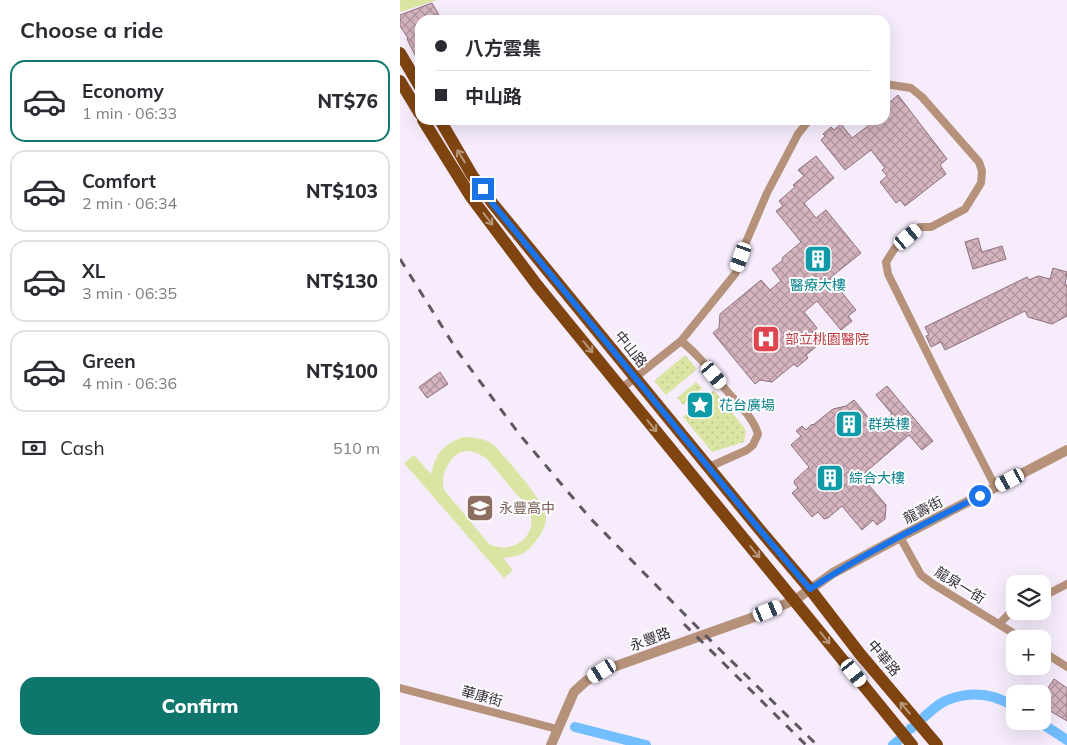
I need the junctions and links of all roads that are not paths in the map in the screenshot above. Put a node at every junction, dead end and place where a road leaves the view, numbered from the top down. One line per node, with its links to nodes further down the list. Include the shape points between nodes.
1 (400, 53): 2 (main road)
2 (415, 78)
3 (400, 81): 5 (main road)
4 (890, 85): 14 (street, via 911,88 922,97 980,162 981,183 965,209 930,227 920,227 895,248 886,262 888,274)
5 (415, 106)
6 (427, 125): 11 (main road, one-way to 11, via 471,196 537,285)
7 (443, 125): 10 (main road, 中山路, one-way to 7, via 493,204)
8 (805, 125): 9 (street, via 767,194 735,274)
9 (682, 341): 10 (street); 13 (street, via 725,388 758,434 747,450)
10 (636, 378): 11 (street); 13 (main road, 中山路)
11 (622, 388): 19 (main road, one-way to 19)
12 (1067, 450): 14 (street, 龍壽街)
13 (709, 467): 17 (main road, 中山路)
14 (996, 488): 15 (street, 龍壽街)
15 (900, 537): 17 (street, 龍壽街); 21 (street, 龍泉一街, via 921,575)
16 (1067, 584): 18 (street)
17 (810, 589): 19 (street, 龍壽街); 29 (main road, 中華路, one-way to 17)
18 (1051, 592)
19 (795, 600): 26 (street, 永豐路, via 602,671 574,692); 28 (main road, one-way to 28)
20 (1006, 617): 21 (street)
21 (999, 624): 22 (street, 龍泉一街)
22 (1009, 630)
23 (1051, 657): 24 (street)
24 (1067, 667)
25 (400, 688): 26 (street, 華康街)
26 (557, 729): 27 (street, 永豐路)
27 (551, 745)
28 (912, 745)
29 (937, 745)

